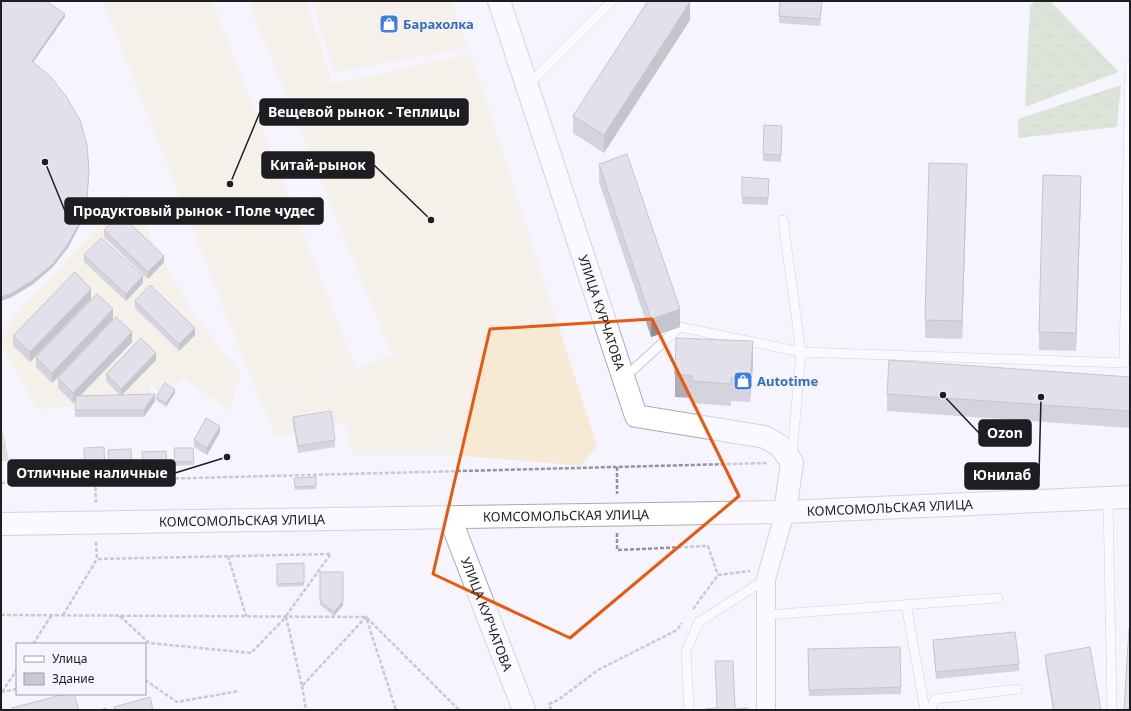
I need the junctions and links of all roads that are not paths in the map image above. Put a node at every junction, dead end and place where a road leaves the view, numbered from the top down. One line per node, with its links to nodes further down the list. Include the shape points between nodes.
1 (499, 1): 4 (main road, УЛИЦА КУРЧАТОВА)
2 (612, 1): 4 (lane)
3 (1130, 65): 5 (lane)
4 (527, 86): 9 (main road, УЛИЦА КУРЧАТОВА)
5 (1129, 102): 8 (lane)
6 (783, 220): 7 (lane)
7 (801, 352): 8 (lane); 9 (lane, via 680,327); 10 (lane)
8 (1127, 363)
9 (624, 378): 10 (main road, УЛИЦА КУРЧАТОВА, via 636,416 765,437 780,446)
10 (792, 462): 13 (main road)
11 (1108, 496): 12 (main road, КОМСОМОЛЬСКАЯ УЛИЦА); 13 (main road, КОМСОМОЛЬСКАЯ УЛИЦА); 26 (lane)
12 (1130, 497)
13 (785, 512): 14 (main road, КОМСОМОЛЬСКАЯ УЛИЦА); 16 (street)
14 (450, 518): 15 (main road, КОМСОМОЛЬСКАЯ УЛИЦА); 21 (main road, УЛИЦА КУРЧАТОВА)
15 (1, 524)
16 (767, 574): 19 (street); 22 (lane, via 699,622 686,651)
17 (998, 598): 18 (lane)
18 (906, 604): 19 (lane); 24 (lane)
19 (766, 615): 23 (street)
20 (1017, 689): 25 (lane, via 936,699)
21 (524, 710)
22 (689, 710)
23 (766, 710)
24 (925, 710)
25 (930, 710)
26 (1112, 710)

